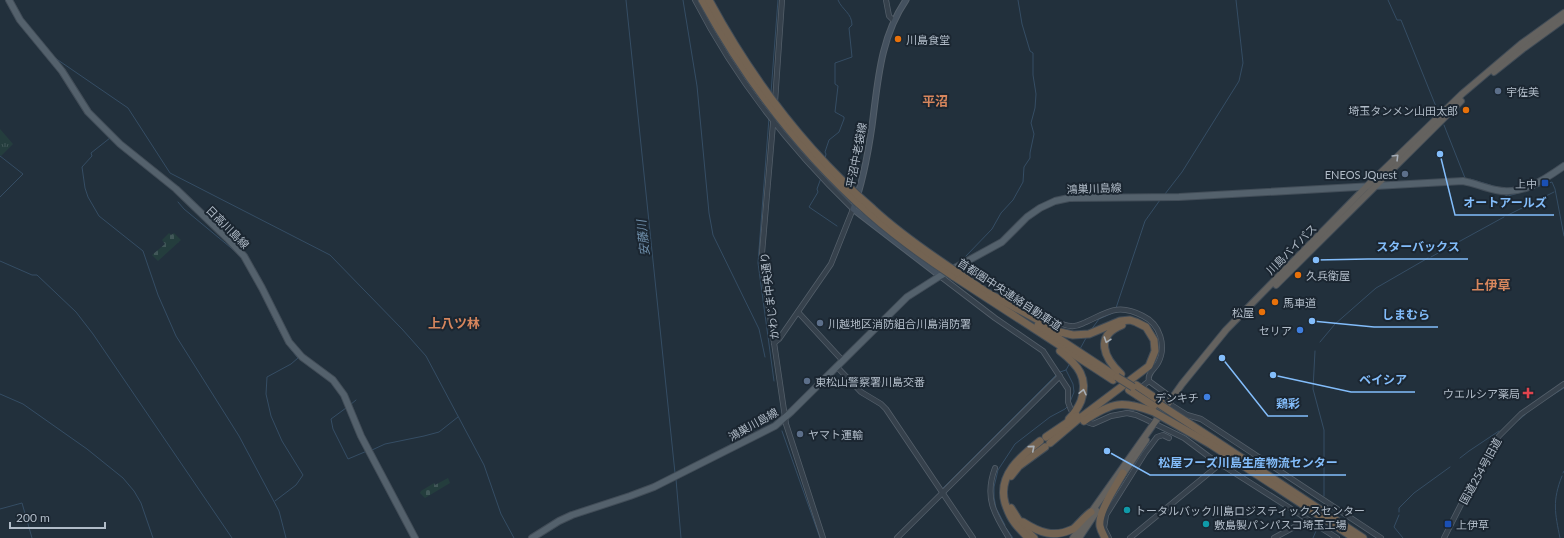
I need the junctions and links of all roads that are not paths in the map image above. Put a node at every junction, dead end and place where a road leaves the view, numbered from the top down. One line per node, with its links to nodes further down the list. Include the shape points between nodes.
1 (9, 0): 51 (main road, 日高川島線, via 20,20 58,66 88,112 104,130 176,189 244,256 289,342 302,356 333,380 344,395 361,436)
2 (695, 0): 11 (street, via 726,55)
3 (702, 0): 17 (highway, 首都圏中央連絡自動車道, bridge, via 752,84 811,156 870,214)
4 (709, 0): 17 (highway, 首都圏中央連絡自動車道, bridge, via 757,81 815,153 874,210)
5 (782, 0): 11 (street, かわじま中央通り)
6 (886, 0): 10 (street, via 889,16)
7 (906, 0): 10 (main road, 平沼中老袋線)
8 (1564, 13): 13 (highway, 川島バイパス, one-way to 8, via 1468,89 1521,44)
9 (1564, 19): 14 (highway, 川島バイパス, via 1470,92)
10 (893, 20): 15 (main road, 平沼中老袋線, via 881,62 866,166)
11 (773, 122): 15 (street); 22 (street, かわじま中央通り, via 762,253)
12 (1564, 166): 14 (main road, 鴻巣川島線, via 1532,186 1514,191 1495,190 1463,181)
13 (1367, 186): 14 (main road, 鴻巣川島線); 16 (main road, 鴻巣川島線, via 1179,197 1062,199 1040,208 1002,242); 31 (highway, 川島バイパス, via 1226,330)
14 (1375, 186): 32 (highway, 川島バイパス, via 1228,333)
15 (853, 209): 18 (main road); 20 (street, via 831,264)
16 (962, 264): 18 (main road, 鴻巣川島線); 28 (street, via 1067,326 1080,325 1112,309 1145,317 1159,332 1162,348 1159,361 1149,374)
17 (955, 275): 19 (highway, 首都圏中央連絡自動車道); 21 (highway, 首都圏中央連絡自動車道)
18 (940, 276): 24 (main road, 鴻巣川島線, via 902,302); 26 (street, via 1043,351)
19 (990, 294): 23 (highway, 首都圏中央連絡自動車道); 39 (highway, via 1060,332 1073,336 1088,335 1120,321 1130,320 1150,331 1155,351 1148,366)
20 (798, 312): 22 (street, via 779,340); 24 (street)
21 (1047, 338): 23 (highway, 首都圏中央連絡自動車道); 37 (highway, one-way to 21, via 1079,406 1085,386 1074,363)
22 (774, 343): 35 (street, かわじま中央通り)
23 (1076, 353): 27 (highway, 首都圏中央連絡自動車道)
24 (843, 361): 25 (main road, 鴻巣川島線)
25 (837, 367): 35 (main road, 鴻巣川島線); 46 (street, via 861,392 886,409)
26 (1058, 374): 33 (street, via 1068,389); 46 (street)
27 (1117, 377): 34 (highway, 首都圏中央連絡自動車道); 37 (highway, one-way to 27, via 1147,362 1151,350 1149,338 1142,329 1134,325 1117,327 1108,335 1105,342 1104,350)
28 (1149, 381): 30 (street); 31 (street)
29 (1564, 384): 70 (street, 国道254号旧道, via 1520,414 1499,436 1486,454)
30 (1144, 385)
31 (1172, 398): 38 (highway, 川島バイパス)
32 (1171, 405): 38 (highway, 川島バイパス); 69 (street, via 1187,415 1201,419)
33 (1069, 406)
34 (1158, 407): 39 (highway, via 1114,405 1098,411); 42 (highway, bridge); 42 (highway, bridge, via 1198,429)
35 (785, 418): 52 (main road, 鴻巣川島線, via 775,426 654,487 572,515); 53 (street, かわじま中央通り)
36 (1087, 422): 38 (street, via 1093,424 1118,414 1130,413)
37 (1063, 424): 41 (highway)
38 (1155, 424): 43 (street, via 1184,438); 45 (highway, 川島バイパス); 47 (highway, 川島バイパス)
39 (1057, 438): 41 (highway)
40 (1169, 438): 63 (street, via 1163,434 1156,437 1134,469 1106,516 1104,528)
41 (1045, 442): 48 (highway, via 1011,467 1004,481 1003,494 1007,509)
42 (1212, 442): 50 (highway)
43 (1220, 464): 49 (street); 64 (street)
44 (995, 468): 56 (street, via 990,498 998,520)
45 (1123, 474): 61 (highway, 川島バイパス); 62 (highway, via 1100,521)
46 (942, 492): 54 (street); 55 (street)
47 (1091, 512): 48 (highway, via 1069,532 1057,537 1050,537); 60 (highway, 川島バイパス)
48 (1016, 520): 57 (highway); 58 (highway); 59 (highway)
49 (1307, 520): 65 (street); 66 (street)
50 (1347, 530): 67 (highway); 68 (highway)
51 (415, 538)
52 (532, 538)
53 (823, 538)
54 (897, 538)
55 (973, 538)
56 (1009, 538)
57 (1023, 538)
58 (1028, 538)
59 (1034, 538)
60 (1073, 538)
61 (1078, 538)
62 (1105, 538)
63 (1109, 538)
64 (1130, 538)
65 (1274, 538)
66 (1336, 538)
67 (1354, 538)
68 (1363, 538)
69 (1381, 538)
70 (1444, 538)

